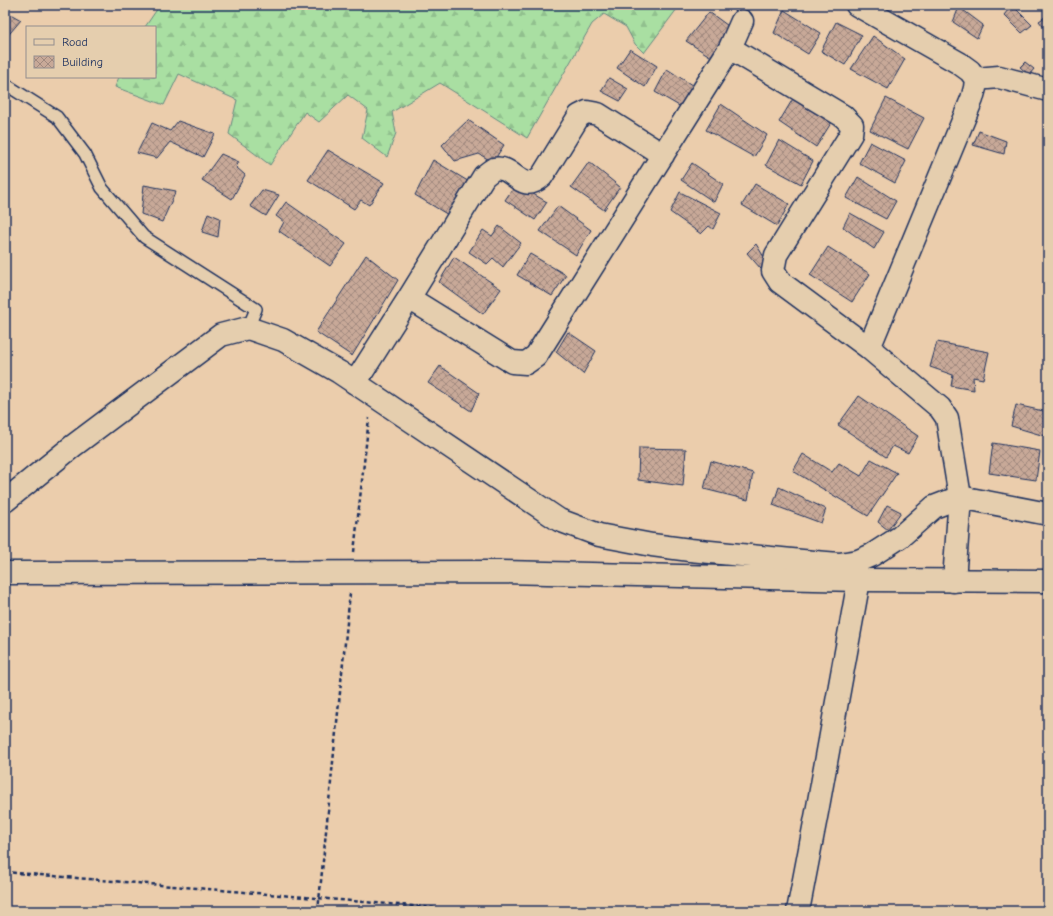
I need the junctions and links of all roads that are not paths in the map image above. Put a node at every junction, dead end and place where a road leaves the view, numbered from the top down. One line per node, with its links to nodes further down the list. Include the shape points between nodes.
1 (857, 5): 4 (street, via 959,63)
2 (742, 21): 3 (street)
3 (730, 48): 7 (street); 10 (street, via 843,116 852,125 851,134 776,255 773,271 780,282)
4 (976, 79): 6 (street, via 1000,77); 10 (street, via 972,99)
5 (5, 84): 9 (lane, via 57,117 85,154 102,188 144,237 256,309)
6 (1048, 90)
7 (663, 155): 8 (street, via 598,114 587,112 579,116 536,182 525,183 504,170 494,169 484,176); 8 (street, via 536,356 526,363 512,362)
8 (409, 298): 11 (street)
9 (248, 328): 11 (street, via 283,340); 13 (street, via 221,335 73,446)
10 (869, 348): 12 (street, via 940,408 946,418)
11 (363, 388): 12 (street, via 559,520 599,535 652,545 839,564 858,561 872,555 900,537 934,507)
12 (960, 497): 14 (street); 17 (street)
13 (5, 501)
14 (1048, 514)
15 (5, 573): 16 (street, via 508,572)
16 (859, 580): 17 (street); 19 (street)
17 (954, 581): 18 (street)
18 (1048, 581)
19 (798, 911)

